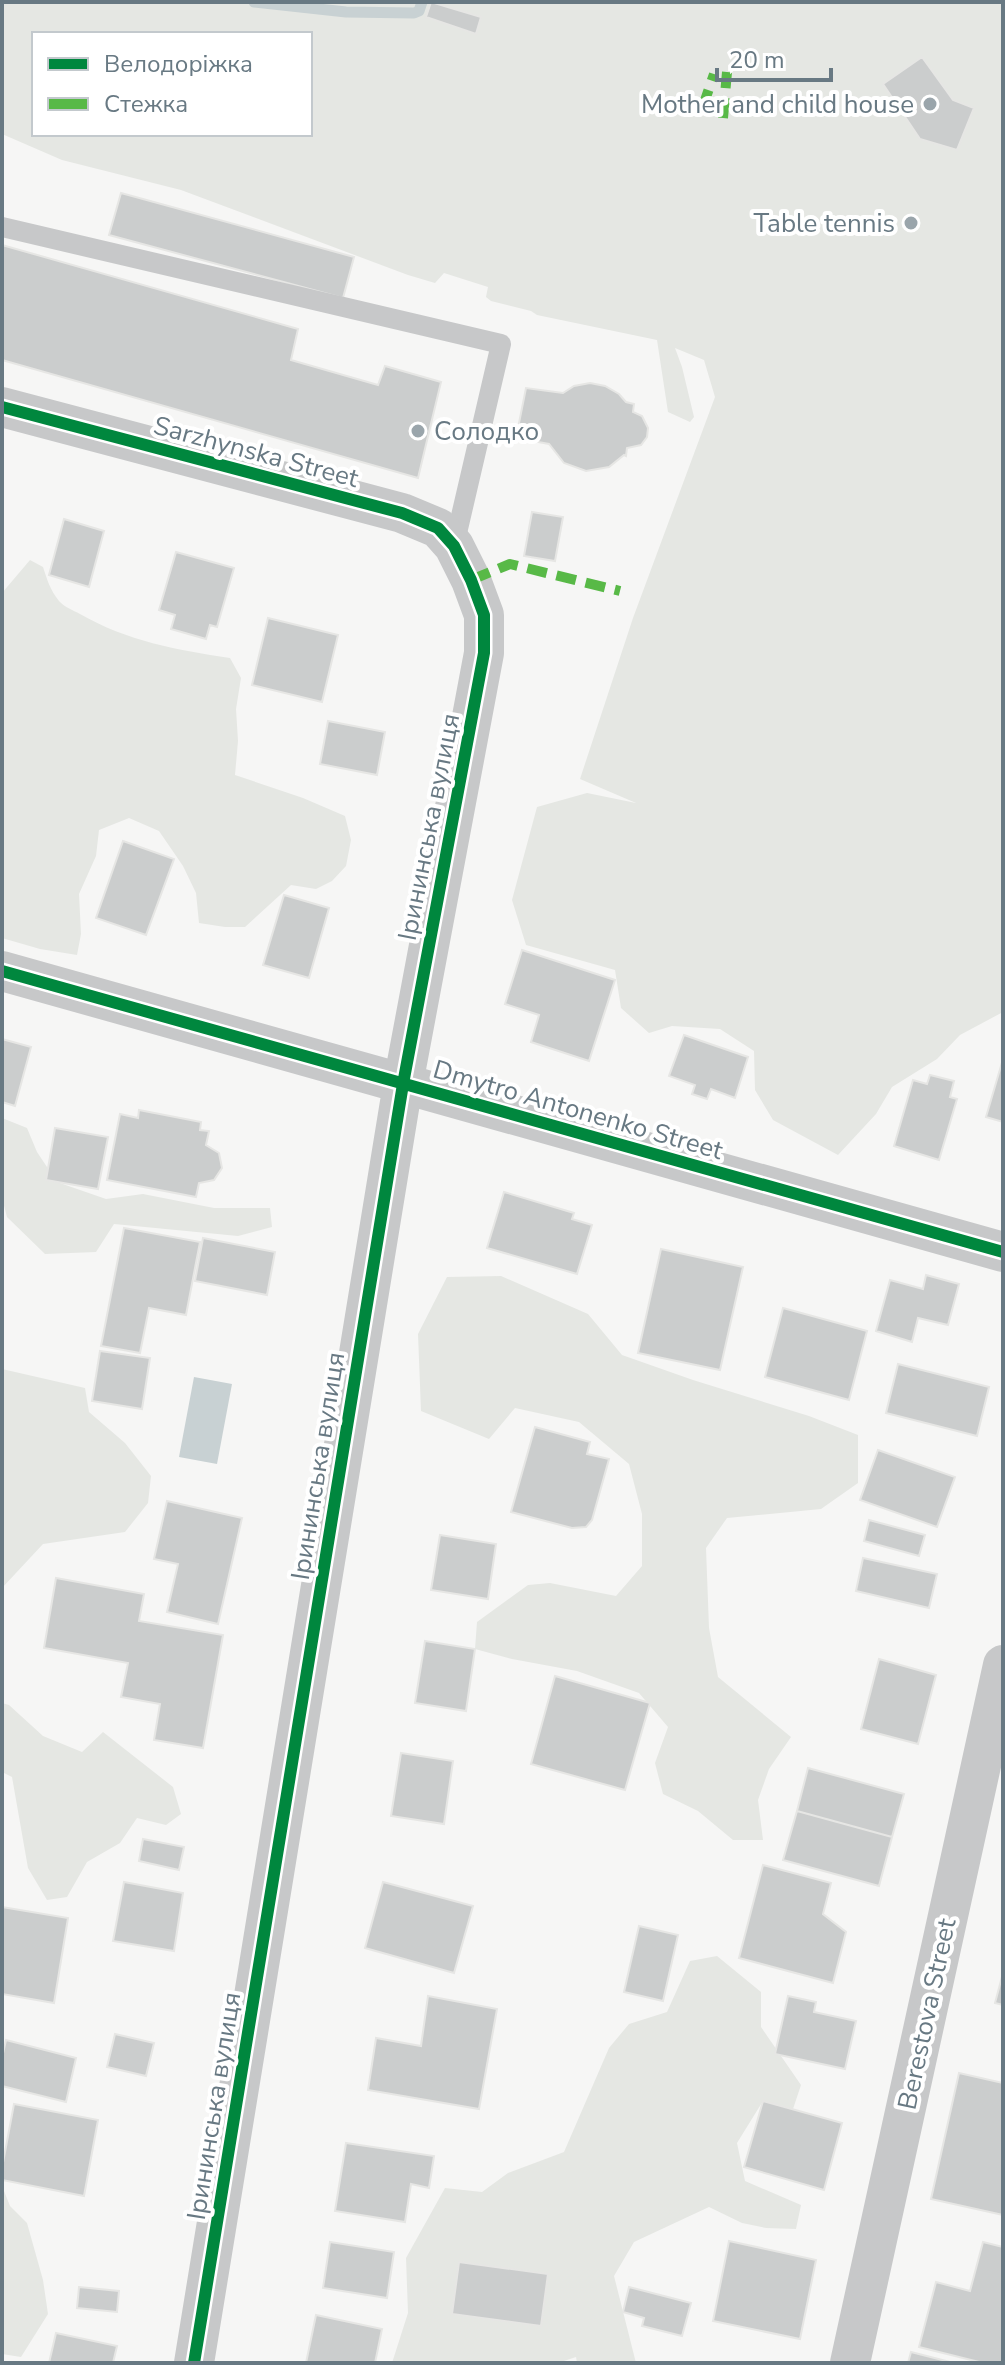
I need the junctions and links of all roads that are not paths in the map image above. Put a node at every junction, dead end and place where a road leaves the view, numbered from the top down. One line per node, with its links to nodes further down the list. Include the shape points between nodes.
1 (2, 227): 3 (lane, via 501,344)
2 (2, 407): 3 (street, Sarzhynska Street, via 402,513 438,528)
3 (463, 563): 5 (street, Ірининська вулиця, via 484,615 484,653)
4 (2, 971): 5 (street, Dmytro Antonenko Street)
5 (403, 1084): 6 (street, Dmytro Antonenko Street); 8 (street, Ірининська вулиця)
6 (1003, 1252)
7 (1003, 1665): 9 (street, Berestova Street)
8 (194, 2363)
9 (850, 2363)

